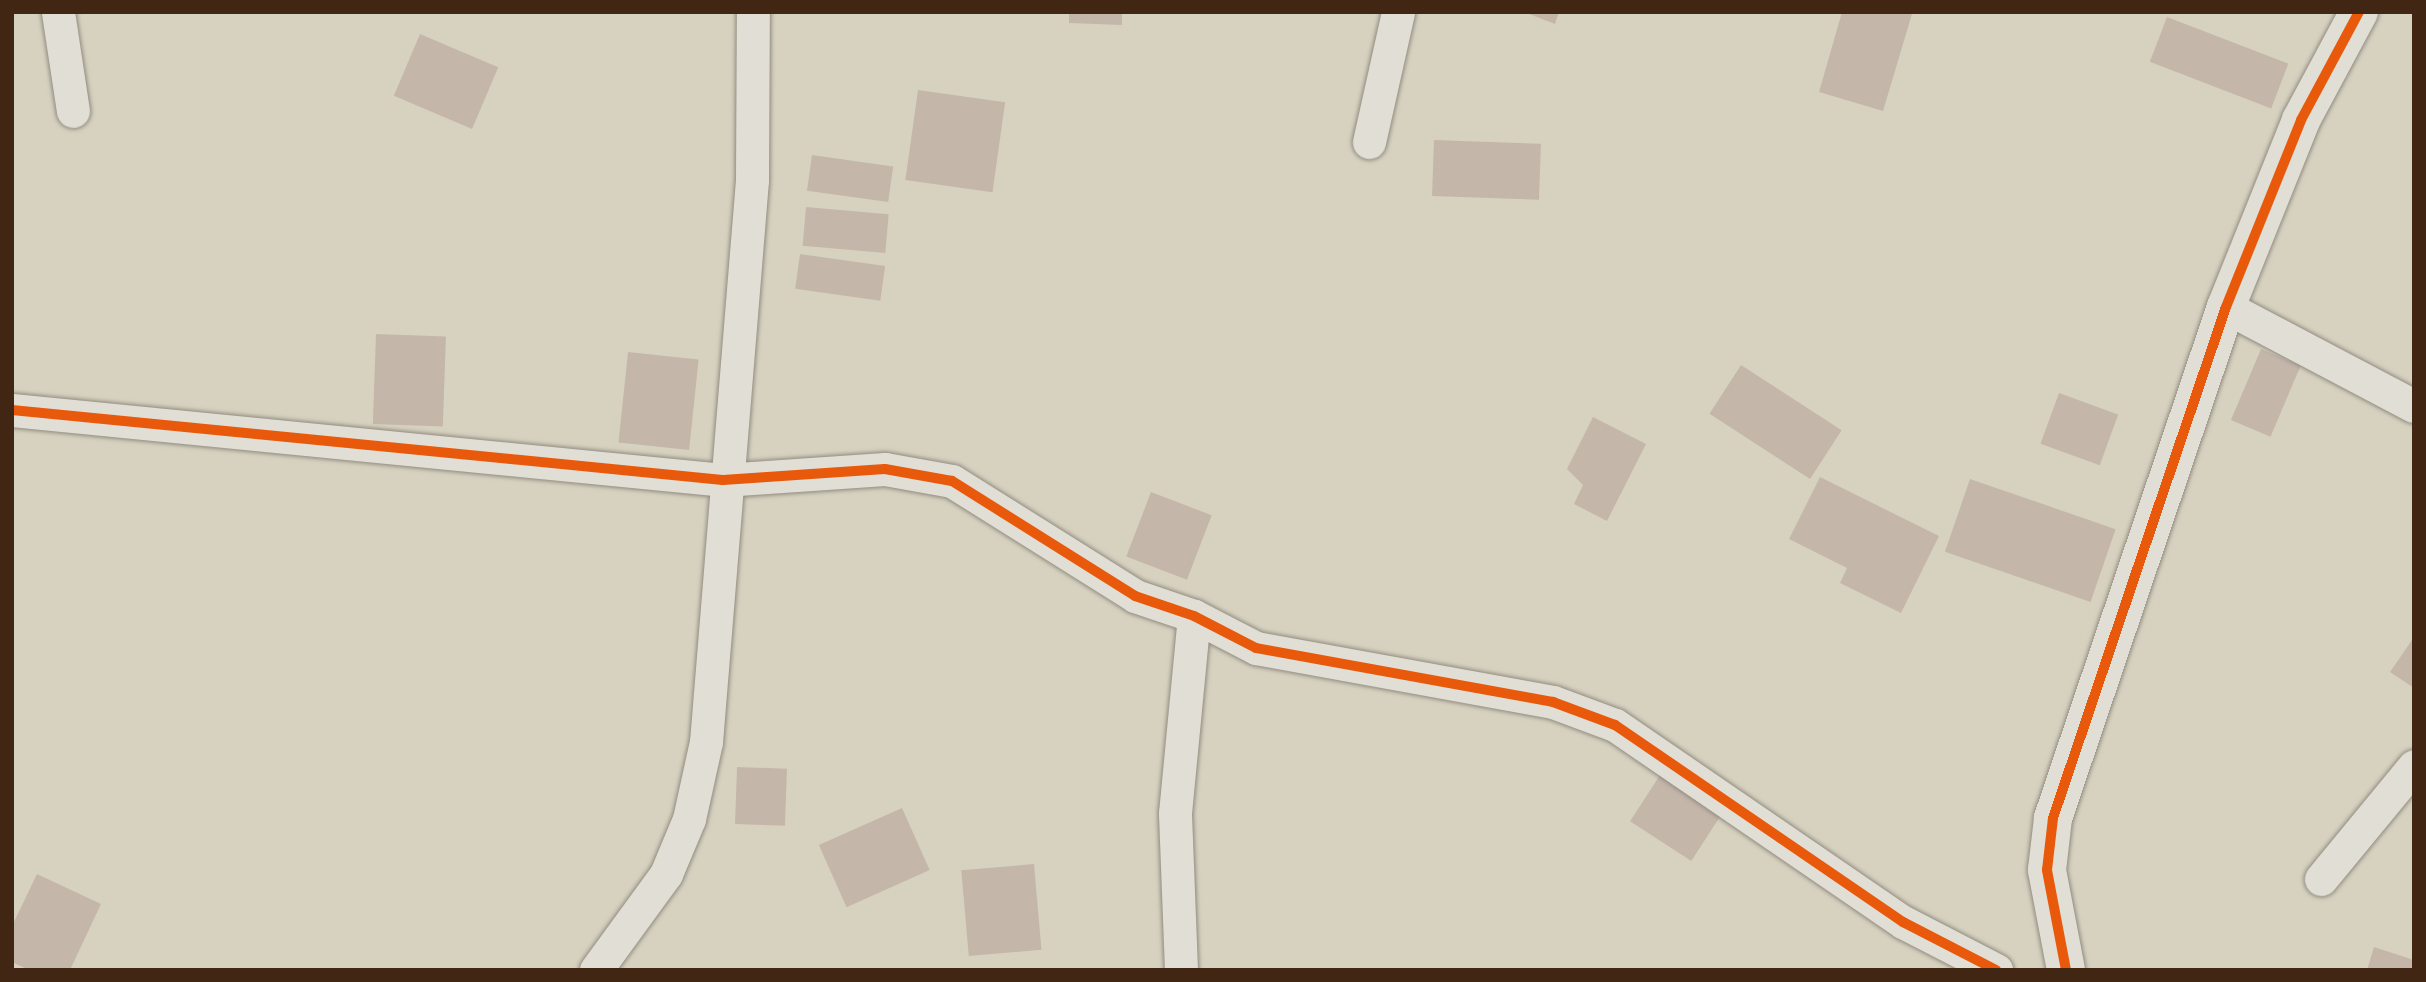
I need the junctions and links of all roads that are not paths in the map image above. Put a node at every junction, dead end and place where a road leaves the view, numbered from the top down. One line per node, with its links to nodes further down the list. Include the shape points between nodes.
1 (58, 12): 5 (street)
2 (752, 12): 10 (street, via 751,180)
3 (1398, 12): 6 (street)
4 (2359, 12): 7 (street, via 2301,120)
5 (73, 111)
6 (1369, 142)
7 (2226, 307): 8 (street); 17 (street, via 2053,817 2046,870)
8 (2414, 406)
9 (12, 410): 10 (street)
10 (723, 480): 11 (street, via 884,469 952,481 1135,596); 14 (street, via 706,742 689,819 666,874)
11 (1194, 616): 15 (street, via 1175,813); 16 (street, via 1256,648 1553,702 1615,725 1903,922)
12 (2414, 766): 13 (street)
13 (2320, 879)
14 (596, 970)
15 (1181, 970)
16 (1996, 970)
17 (2067, 970)

